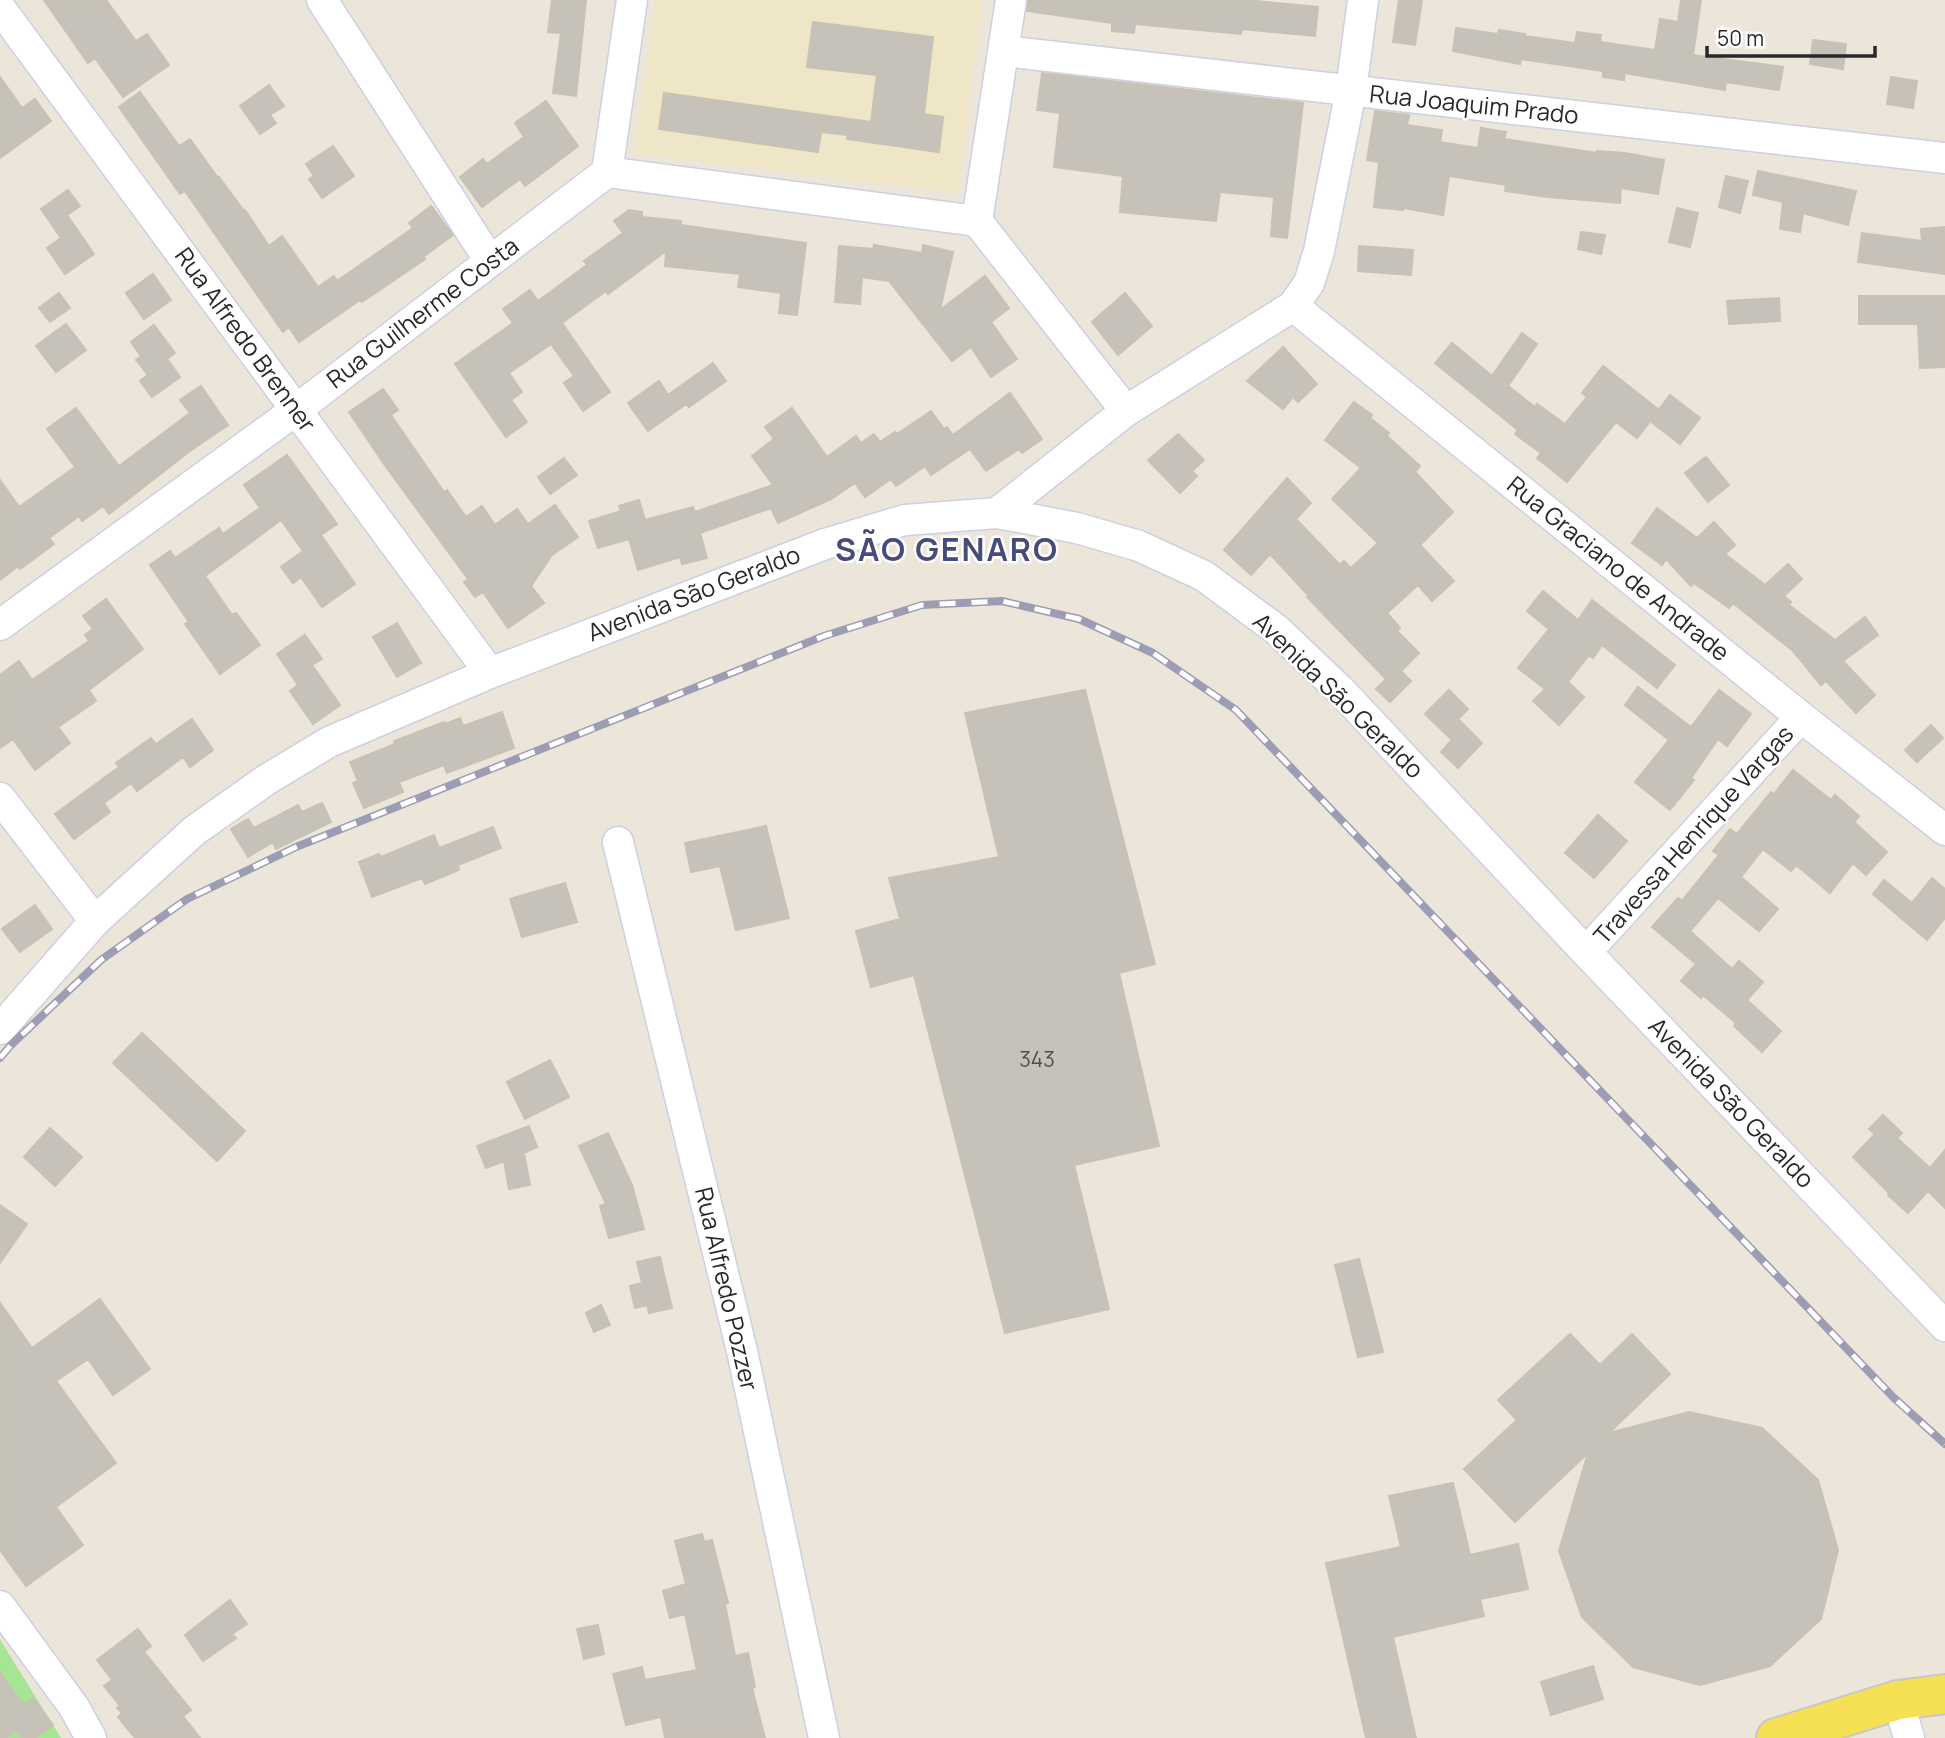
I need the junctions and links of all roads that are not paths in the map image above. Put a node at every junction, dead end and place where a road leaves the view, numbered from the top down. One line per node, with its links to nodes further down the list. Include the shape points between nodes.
1 (322, 0): 11 (street)
2 (632, 0): 9 (street)
3 (1011, 0): 6 (street)
4 (1363, 0): 7 (street)
5 (0, 8): 13 (street, Rua Alfredo Brenner)
6 (1003, 51): 7 (street, Rua Joaquim Prado); 10 (street)
7 (1351, 91): 8 (street, Rua Joaquim Prado); 12 (street, via 1319,251 1309,283)
8 (1945, 158)
9 (607, 172): 10 (street); 11 (street, Rua Guilherme Costa)
10 (977, 221): 14 (street)
11 (490, 261): 13 (street, Rua Guilherme Costa)
12 (1293, 306): 14 (street); 18 (street, Rua Graciano de Andrade)
13 (296, 410): 16 (street, Rua Guilherme Costa); 17 (street, Rua Alfredo Brenner)
14 (1126, 411): 15 (street)
15 (997, 513): 17 (street, Avenida São Geraldo, via 905,520 825,544); 23 (street, Avenida São Geraldo, via 1139,546 1205,576 1277,630 1342,692)
16 (0, 625)
17 (490, 673): 22 (street, Avenida São Geraldo, via 329,742 266,780 194,831)
18 (1801, 717): 20 (street, Rua Graciano de Andrade); 23 (street, Travessa Henrique Vargas)
19 (0, 798): 22 (street)
20 (1945, 831)
21 (618, 842): 30 (street, Rua Alfredo Pozzer, via 742,1351)
22 (95, 922): 24 (street, Avenida São Geraldo)
23 (1586, 952): 25 (street, Avenida São Geraldo)
24 (0, 1029)
25 (1945, 1326)
26 (0, 1606): 29 (street, via 74,1707)
27 (1945, 1694): 28 (main road)
28 (1898, 1700): 31 (main road); 32 (street)
29 (91, 1738)
30 (824, 1738)
31 (1776, 1738)
32 (1909, 1738)

